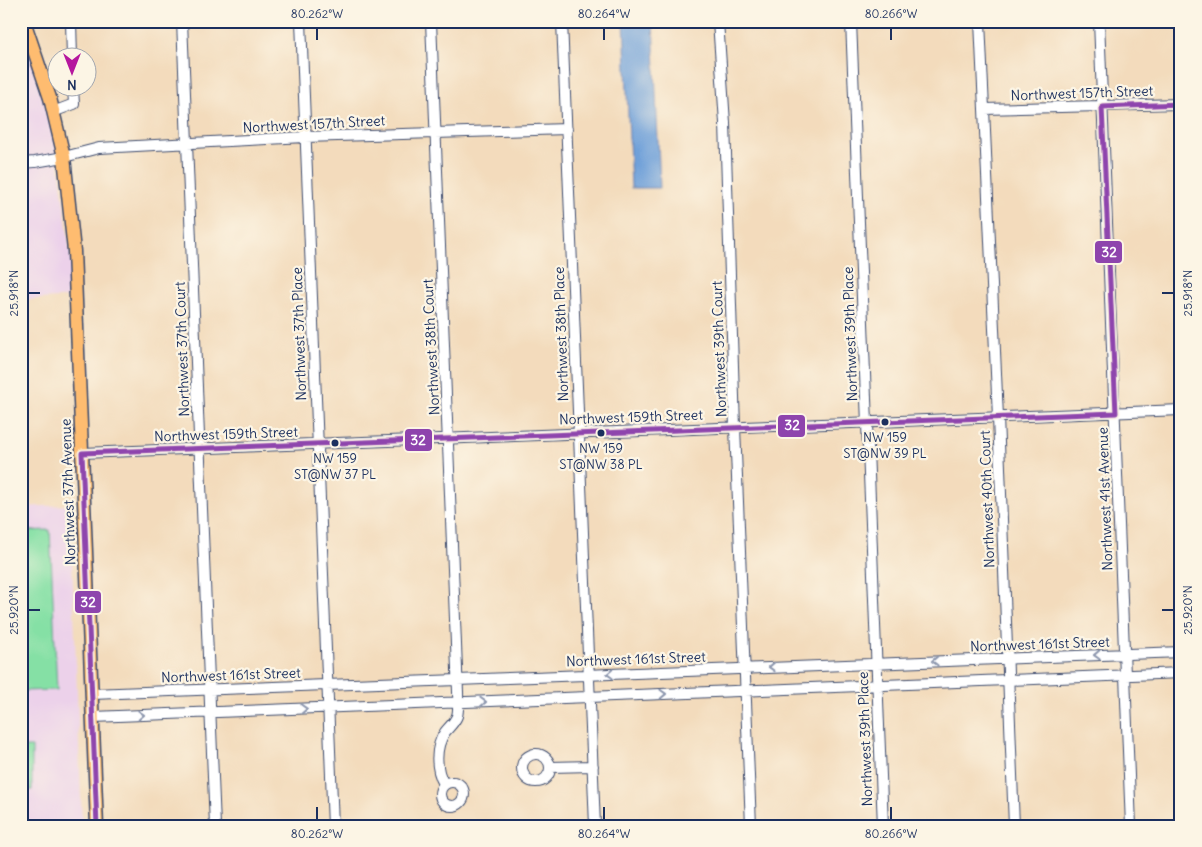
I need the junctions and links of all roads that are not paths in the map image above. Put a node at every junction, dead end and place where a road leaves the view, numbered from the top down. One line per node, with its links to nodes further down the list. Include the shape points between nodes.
1 (24, 21): 16 (main road, Northwest 37th Avenue)
2 (71, 21): 11 (street)
3 (182, 21): 20 (street, Northwest 37th Court)
4 (301, 21): 19 (street, Northwest 37th Place)
5 (431, 21): 18 (street, Northwest 38th Court)
6 (562, 21): 17 (street, Northwest 38th Place)
7 (718, 21): 27 (street, Northwest 39th Court, via 725,123)
8 (851, 21): 26 (street, Northwest 39th Place)
9 (980, 21): 15 (street, Northwest 40th Court)
10 (1099, 21): 14 (street, Northwest 41st Avenue)
11 (72, 48)
12 (74, 98): 16 (street, via 74,104)
13 (1181, 104): 14 (street, Northwest 157th Street)
14 (1102, 107): 15 (street, Northwest 157th Street); 24 (street, Northwest 41st Avenue)
15 (984, 109): 25 (street, Northwest 40th Court)
16 (53, 112): 21 (main road, Northwest 37th Avenue)
17 (567, 128): 18 (street, Northwest 157th Street); 28 (street, Northwest 38th Place)
18 (435, 133): 19 (street, Northwest 157th Street); 29 (street, Northwest 38th Court)
19 (305, 137): 20 (street, Northwest 157th Street); 30 (street, Northwest 37th Place)
20 (187, 144): 21 (street, Northwest 157th Street, via 99,148); 31 (street, Northwest 37th Court)
21 (64, 157): 22 (street, Northwest 157th Street); 32 (main road, Northwest 37th Avenue, via 74,251)
22 (21, 163)
23 (1181, 410): 24 (street, Northwest 159th Street)
24 (1116, 413): 25 (street, Northwest 159th Street); 34 (street, Northwest 41st Avenue)
25 (998, 417): 26 (street, Northwest 159th Street); 35 (street, Northwest 40th Court)
26 (867, 422): 27 (street, Northwest 159th Street); 36 (street, Northwest 39th Place)
27 (735, 427): 28 (street, Northwest 159th Street); 37 (street, Northwest 39th Court)
28 (579, 433): 29 (street, Northwest 159th Street); 39 (street, Northwest 38th Place)
29 (448, 439): 30 (street, Northwest 159th Street); 41 (street, Northwest 38th Court)
30 (318, 444): 31 (street, Northwest 159th Street); 43 (street, Northwest 37th Place)
31 (200, 448): 32 (street, Northwest 159th Street); 45 (street, Northwest 37th Court)
32 (82, 453): 47 (main road, Northwest 37th Avenue)
33 (1181, 652): 34 (street, Northwest 161st Street)
34 (1125, 654): 35 (street, Northwest 161st Street, one-way to 35); 40 (street, Northwest 41st Avenue)
35 (1007, 659): 36 (street, Northwest 161st Street, one-way to 36); 42 (street, Northwest 40th Court)
36 (876, 664): 37 (street, Northwest 161st Street, one-way to 37); 44 (street, Northwest 39th Place)
37 (745, 668): 39 (street, Northwest 161st Street, one-way to 39); 46 (street, Northwest 39th Court)
38 (1181, 673): 40 (street)
39 (588, 675): 41 (street, Northwest 161st Street); 48 (street, Northwest 38th Place)
40 (1126, 676): 42 (street); 63 (street, Northwest 41st Avenue)
41 (457, 681): 43 (street, Northwest 161st Street); 49 (street, Northwest 38th Court)
42 (1008, 681): 44 (street); 62 (street, Northwest 40th Court)
43 (327, 686): 45 (street, Northwest 161st Street); 50 (street, Northwest 37th Place)
44 (877, 686): 46 (street); 61 (street, Northwest 39th Place)
45 (210, 690): 47 (street, Northwest 161st Street); 51 (street, Northwest 37th Court)
46 (746, 691): 48 (street, one-way to 46); 60 (street, Northwest 39th Court)
47 (92, 694): 52 (main road, Northwest 37th Avenue)
48 (590, 697): 49 (street, one-way to 48); 53 (street, Northwest 38th Place)
49 (457, 703): 50 (street); 55 (street, Northwest 38th Court, via 457,716 442,737 438,749 438,770)
50 (328, 708): 51 (street, one-way to 50); 58 (street, Northwest 37th Place)
51 (211, 712): 52 (street, one-way to 51); 57 (street, Northwest 37th Court)
52 (92, 717): 56 (main road, Northwest 37th Avenue)
53 (592, 766): 54 (street); 59 (street, Northwest 38th Place)
54 (550, 767)
55 (444, 784)
56 (97, 826)
57 (215, 826)
58 (333, 826)
59 (595, 826)
60 (751, 826)
61 (883, 826)
62 (1014, 826)
63 (1131, 826)

